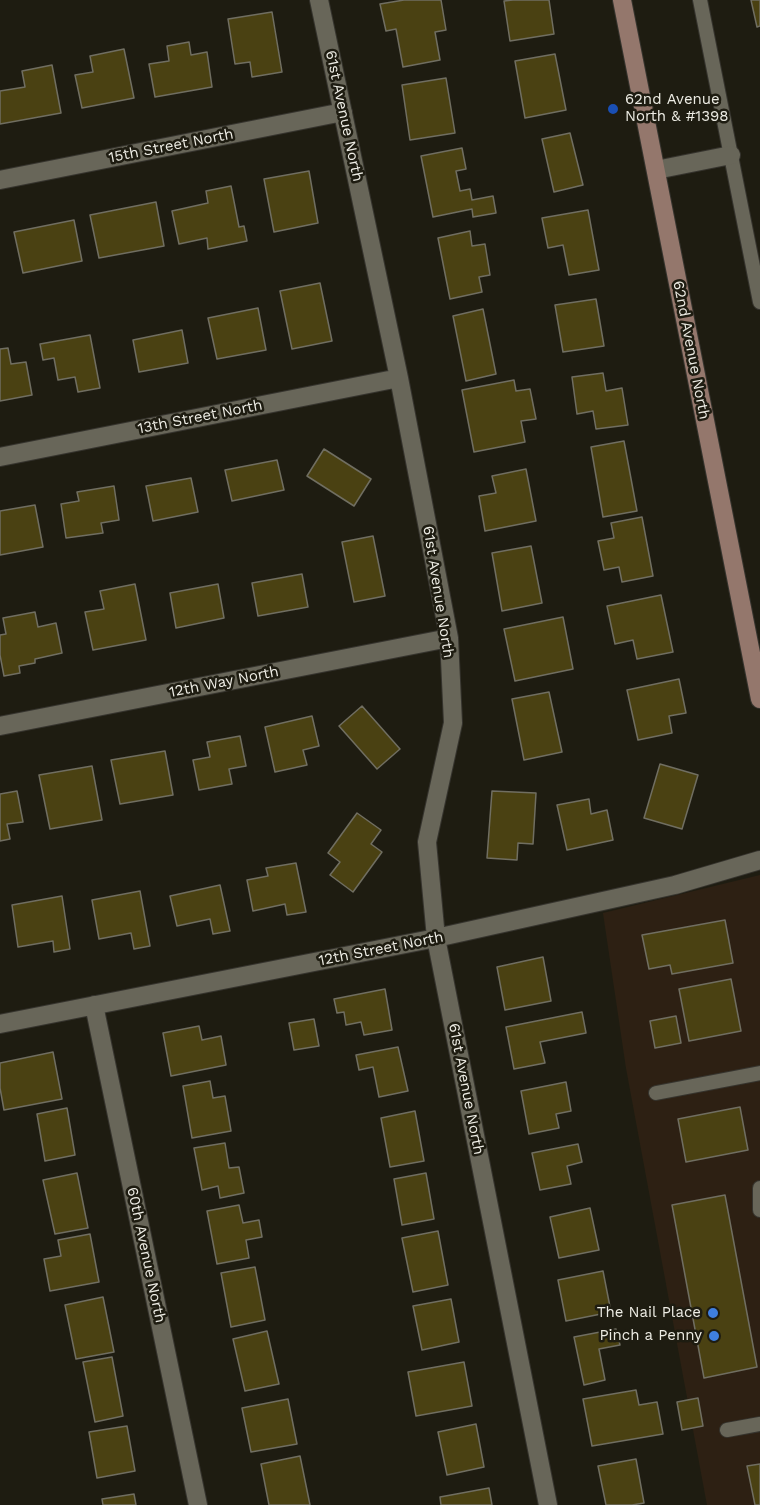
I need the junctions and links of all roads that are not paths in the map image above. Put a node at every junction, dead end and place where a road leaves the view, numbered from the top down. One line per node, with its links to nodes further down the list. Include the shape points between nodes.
1 (319, 0): 4 (street, 61st Avenue North)
2 (622, 0): 6 (street, 62nd Avenue North)
3 (700, 0): 5 (lane)
4 (343, 112): 7 (street, 15th Street North); 9 (street, 61st Avenue North)
5 (731, 155): 6 (street); 8 (lane)
6 (656, 170): 12 (street, 62nd Avenue North)
7 (0, 180)
8 (760, 302)
9 (399, 378): 10 (street, 13th Street North); 11 (street, 61st Avenue North)
10 (0, 457)
11 (449, 638): 13 (street, 12th Way North); 15 (street, 61st Avenue North, via 453,723 427,842)
12 (760, 699)
13 (0, 726)
14 (760, 860): 15 (street, 12th Street North, via 675,885)
15 (436, 938): 16 (street, 12th Street North); 25 (street, 61st Avenue North)
16 (94, 1005): 17 (street, 12th Street North); 24 (street, 60th Avenue North)
17 (0, 1024)
18 (760, 1073): 19 (lane)
19 (656, 1093)
20 (760, 1188): 21 (lane)
21 (760, 1210)
22 (760, 1424): 23 (lane)
23 (727, 1430)
24 (198, 1505)
25 (548, 1505)

